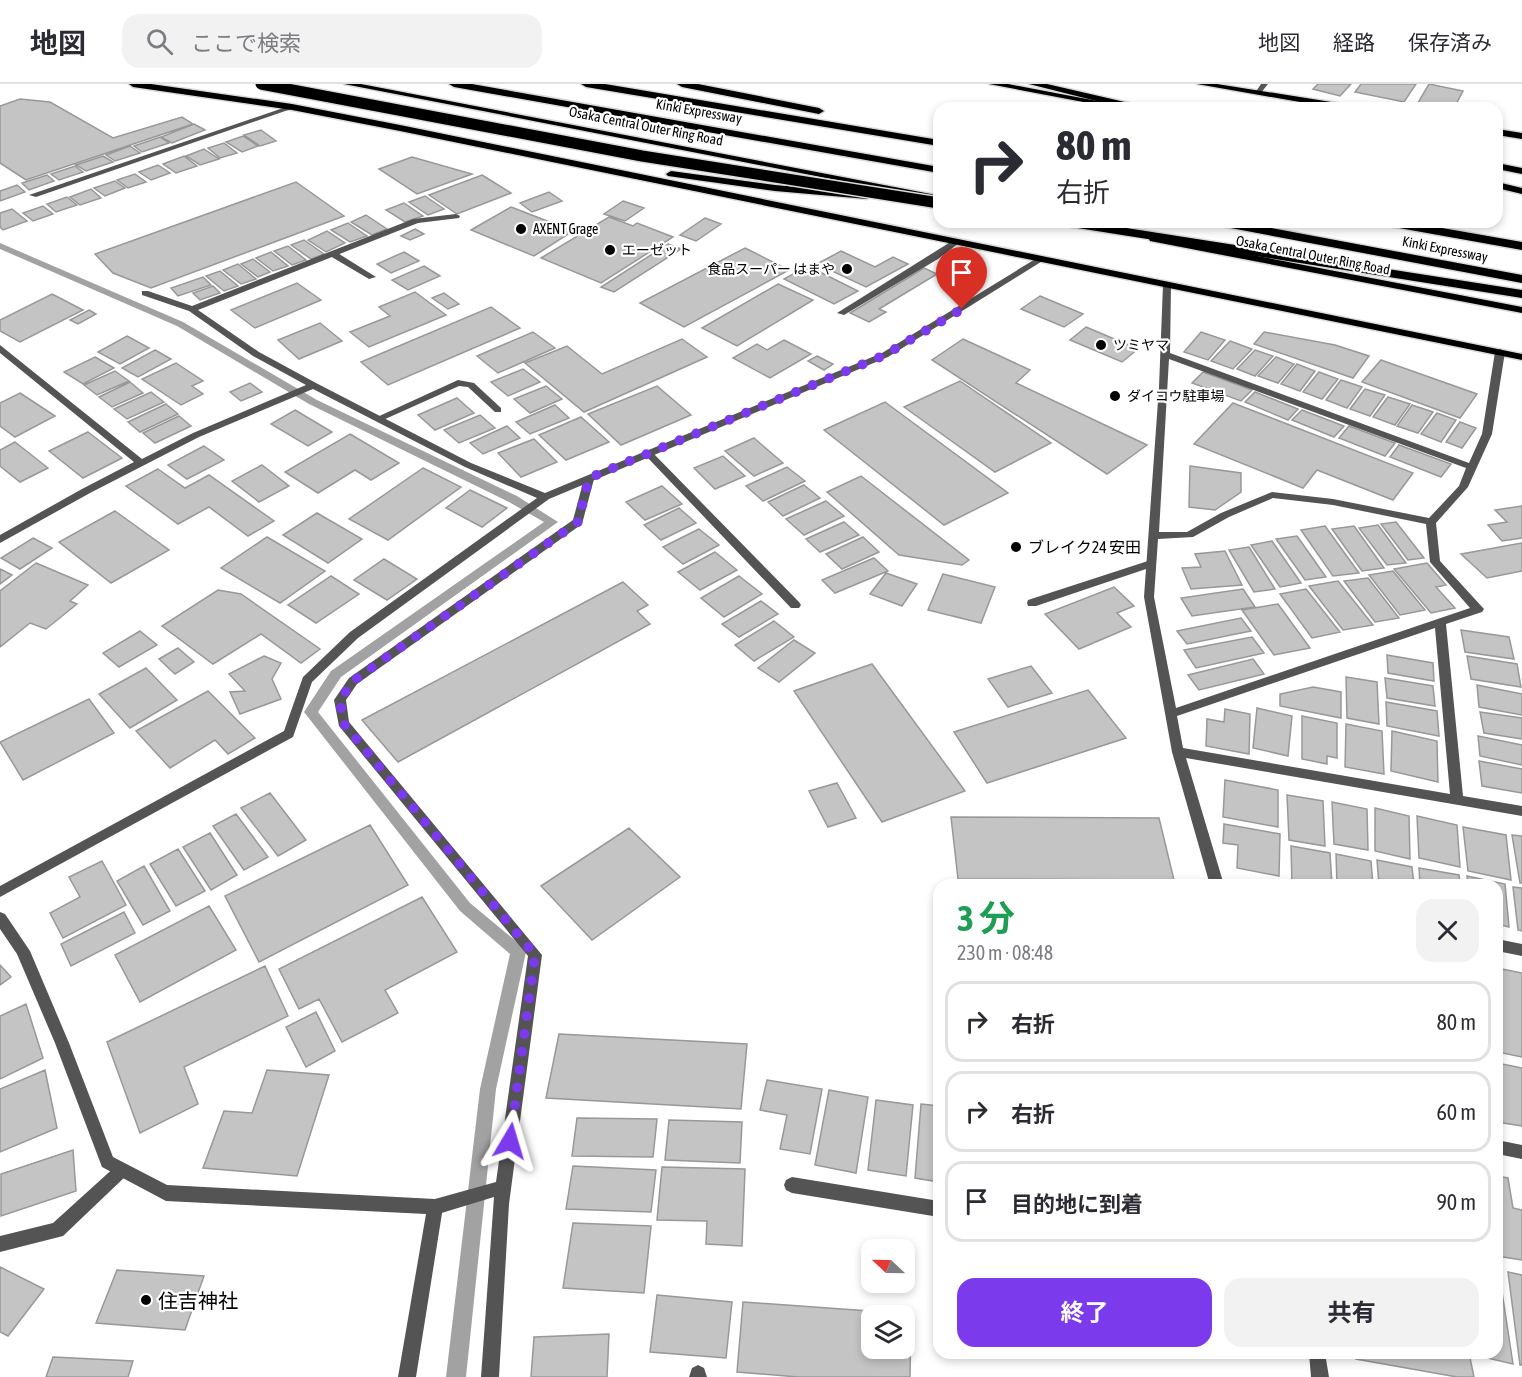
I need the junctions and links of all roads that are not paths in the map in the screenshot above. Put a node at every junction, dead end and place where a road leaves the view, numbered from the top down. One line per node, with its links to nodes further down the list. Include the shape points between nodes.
1 (133, 84): 16 (main road)
2 (261, 84): 29 (highway, bridge, via 642,156)
3 (348, 84): 28 (main road, Osaka Central Outer Ring Road)
4 (454, 84): 23 (highway, Kinki Expressway)
5 (586, 84): 20 (highway, Kinki Expressway)
6 (682, 84): 18 (highway)
7 (993, 84): 12 (main road)
8 (1032, 84): 13 (main road); 14 (highway)
9 (1201, 84): 11 (main road)
10 (1265, 84): 11 (street)
11 (1258, 93): 15 (main road)
12 (1094, 102)
13 (1098, 102)
14 (1112, 102)
15 (1313, 102)
16 (292, 107): 21 (main road); 27 (street)
17 (1503, 133): 19 (main road)
18 (933, 136)
19 (1522, 136)
20 (933, 142)
21 (525, 153): 30 (main road, via 775,188); 36 (main road)
22 (1503, 167): 24 (main road)
23 (933, 169)
24 (1522, 171)
25 (1503, 186): 26 (highway)
26 (1522, 190)
27 (33, 195)
28 (933, 200)
29 (933, 201)
30 (933, 201)
31 (456, 216): 38 (street, via 416,220)
32 (1095, 228): 46 (main road, Osaka Central Outer Ring Road)
33 (1102, 228): 44 (highway)
34 (1252, 228): 41 (highway, Kinki Expressway)
35 (1422, 228): 37 (highway, Kinki Expressway)
36 (955, 243): 39 (main road); 47 (street)
37 (1522, 246)
38 (333, 254): 40 (street); 45 (street)
39 (1040, 260): 42 (main road); 55 (street, via 885,355)
40 (372, 277)
41 (1522, 279)
42 (1167, 285): 49 (main road); 50 (street)
43 (145, 293): 45 (street)
44 (1522, 294)
45 (192, 309): 52 (street, via 256,354)
46 (1522, 310)
47 (841, 313)
48 (0, 348): 56 (street)
49 (1500, 352): 51 (main road); 57 (street, via 1487,434)
50 (1164, 354): 57 (street); 61 (street)
51 (1522, 357)
52 (312, 385): 54 (street); 56 (street)
53 (498, 410): 54 (street, via 471,385 458,383)
54 (380, 418): 59 (street, via 468,465)
55 (649, 454): 58 (street); 65 (street)
56 (141, 463): 62 (street)
57 (1472, 467): 60 (street, via 1463,487)
58 (589, 478): 59 (street); 80 (street, via 578,522 353,681 340,700 343,723 535,955)
59 (544, 497): 72 (street, via 354,635 307,680 289,734)
60 (1431, 522): 61 (street, via 1333,502 1272,495 1189,535); 66 (street, via 1435,562 1478,609)
61 (1153, 536): 63 (street)
62 (0, 540)
63 (1151, 564): 64 (street); 67 (street, via 1150,606)
64 (1032, 603)
65 (795, 605)
66 (1440, 621): 67 (street); 69 (street)
67 (1171, 714): 68 (street)
68 (1178, 752): 69 (street); 71 (street)
69 (1457, 800): 70 (street)
70 (1522, 811)
71 (1215, 879)
72 (0, 892)
73 (0, 918): 78 (street, via 23,951 107,1162)
74 (1503, 946): 75 (street)
75 (1522, 950)
76 (1503, 1148): 77 (street)
77 (1522, 1152)
78 (122, 1170): 81 (street, via 166,1193); 83 (street, via 57,1230)
79 (792, 1185): 82 (street)
80 (504, 1187): 81 (street); 86 (street)
81 (435, 1207): 85 (street)
82 (933, 1208)
83 (0, 1244)
84 (1318, 1359): 87 (street)
85 (407, 1377)
86 (490, 1377)
87 (1322, 1377)

